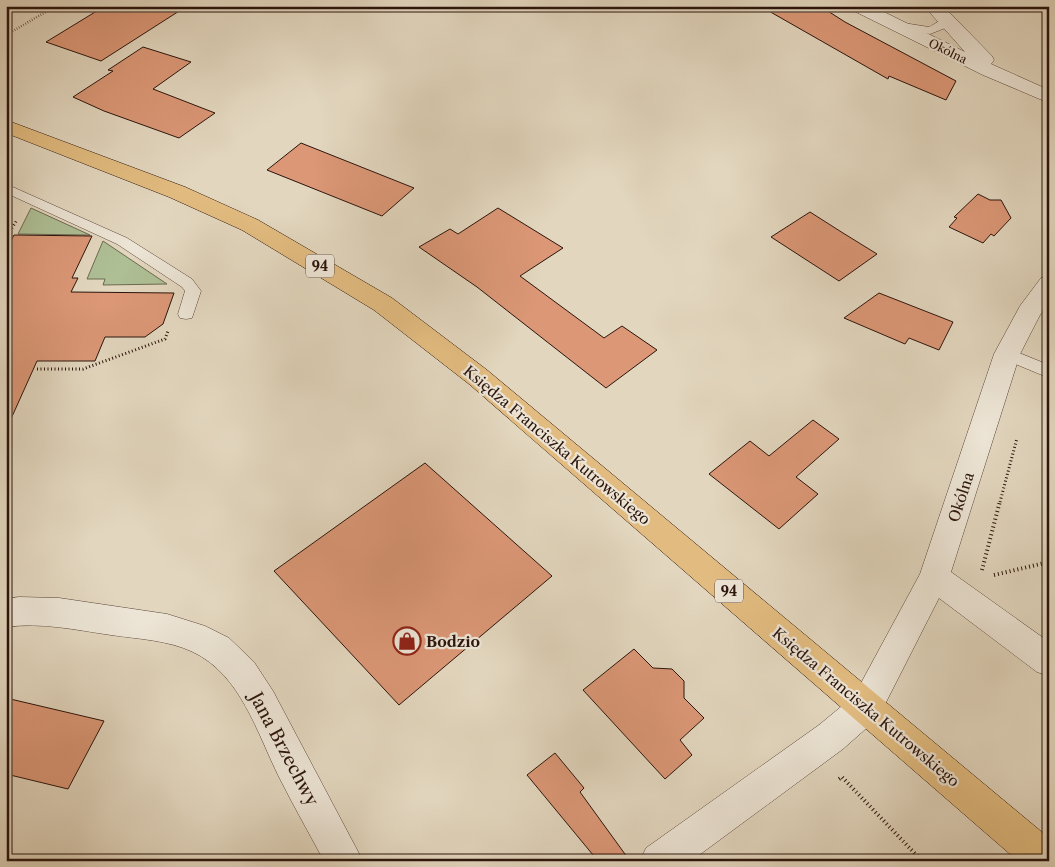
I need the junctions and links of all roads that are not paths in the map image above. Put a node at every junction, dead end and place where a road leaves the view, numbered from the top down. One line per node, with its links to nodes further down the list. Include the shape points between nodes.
1 (858, 6): 4 (street, Okólna)
2 (933, 6): 3 (street, Okólna)
3 (945, 21): 4 (lane, Okólna, via 944,25 930,31); 5 (street, Okólna)
4 (890, 23): 5 (street, Okólna)
5 (1007, 79): 6 (street, Okólna)
6 (1049, 97)
7 (6, 126): 16 (main road, Księdza Franciszka Kutrowskiego / 94, via 177,192 250,225 383,304 478,377)
8 (6, 188): 10 (lane, via 122,241 187,283 193,291)
9 (1049, 284): 11 (street, Okólna, via 1029,312)
10 (186, 314)
11 (1007, 354): 12 (lane); 13 (street, Okólna)
12 (1049, 372)
13 (934, 577): 15 (street); 16 (street, Okólna)
14 (6, 613): 17 (street, Jana Brzechwy, via 51,612 149,626 183,633 218,650 247,681 263,705)
15 (1049, 660)
16 (866, 707): 18 (street, via 831,737); 19 (main road, Księdza Franciszka Kutrowskiego / 94)
17 (344, 861)
18 (659, 861)
19 (1047, 861)

